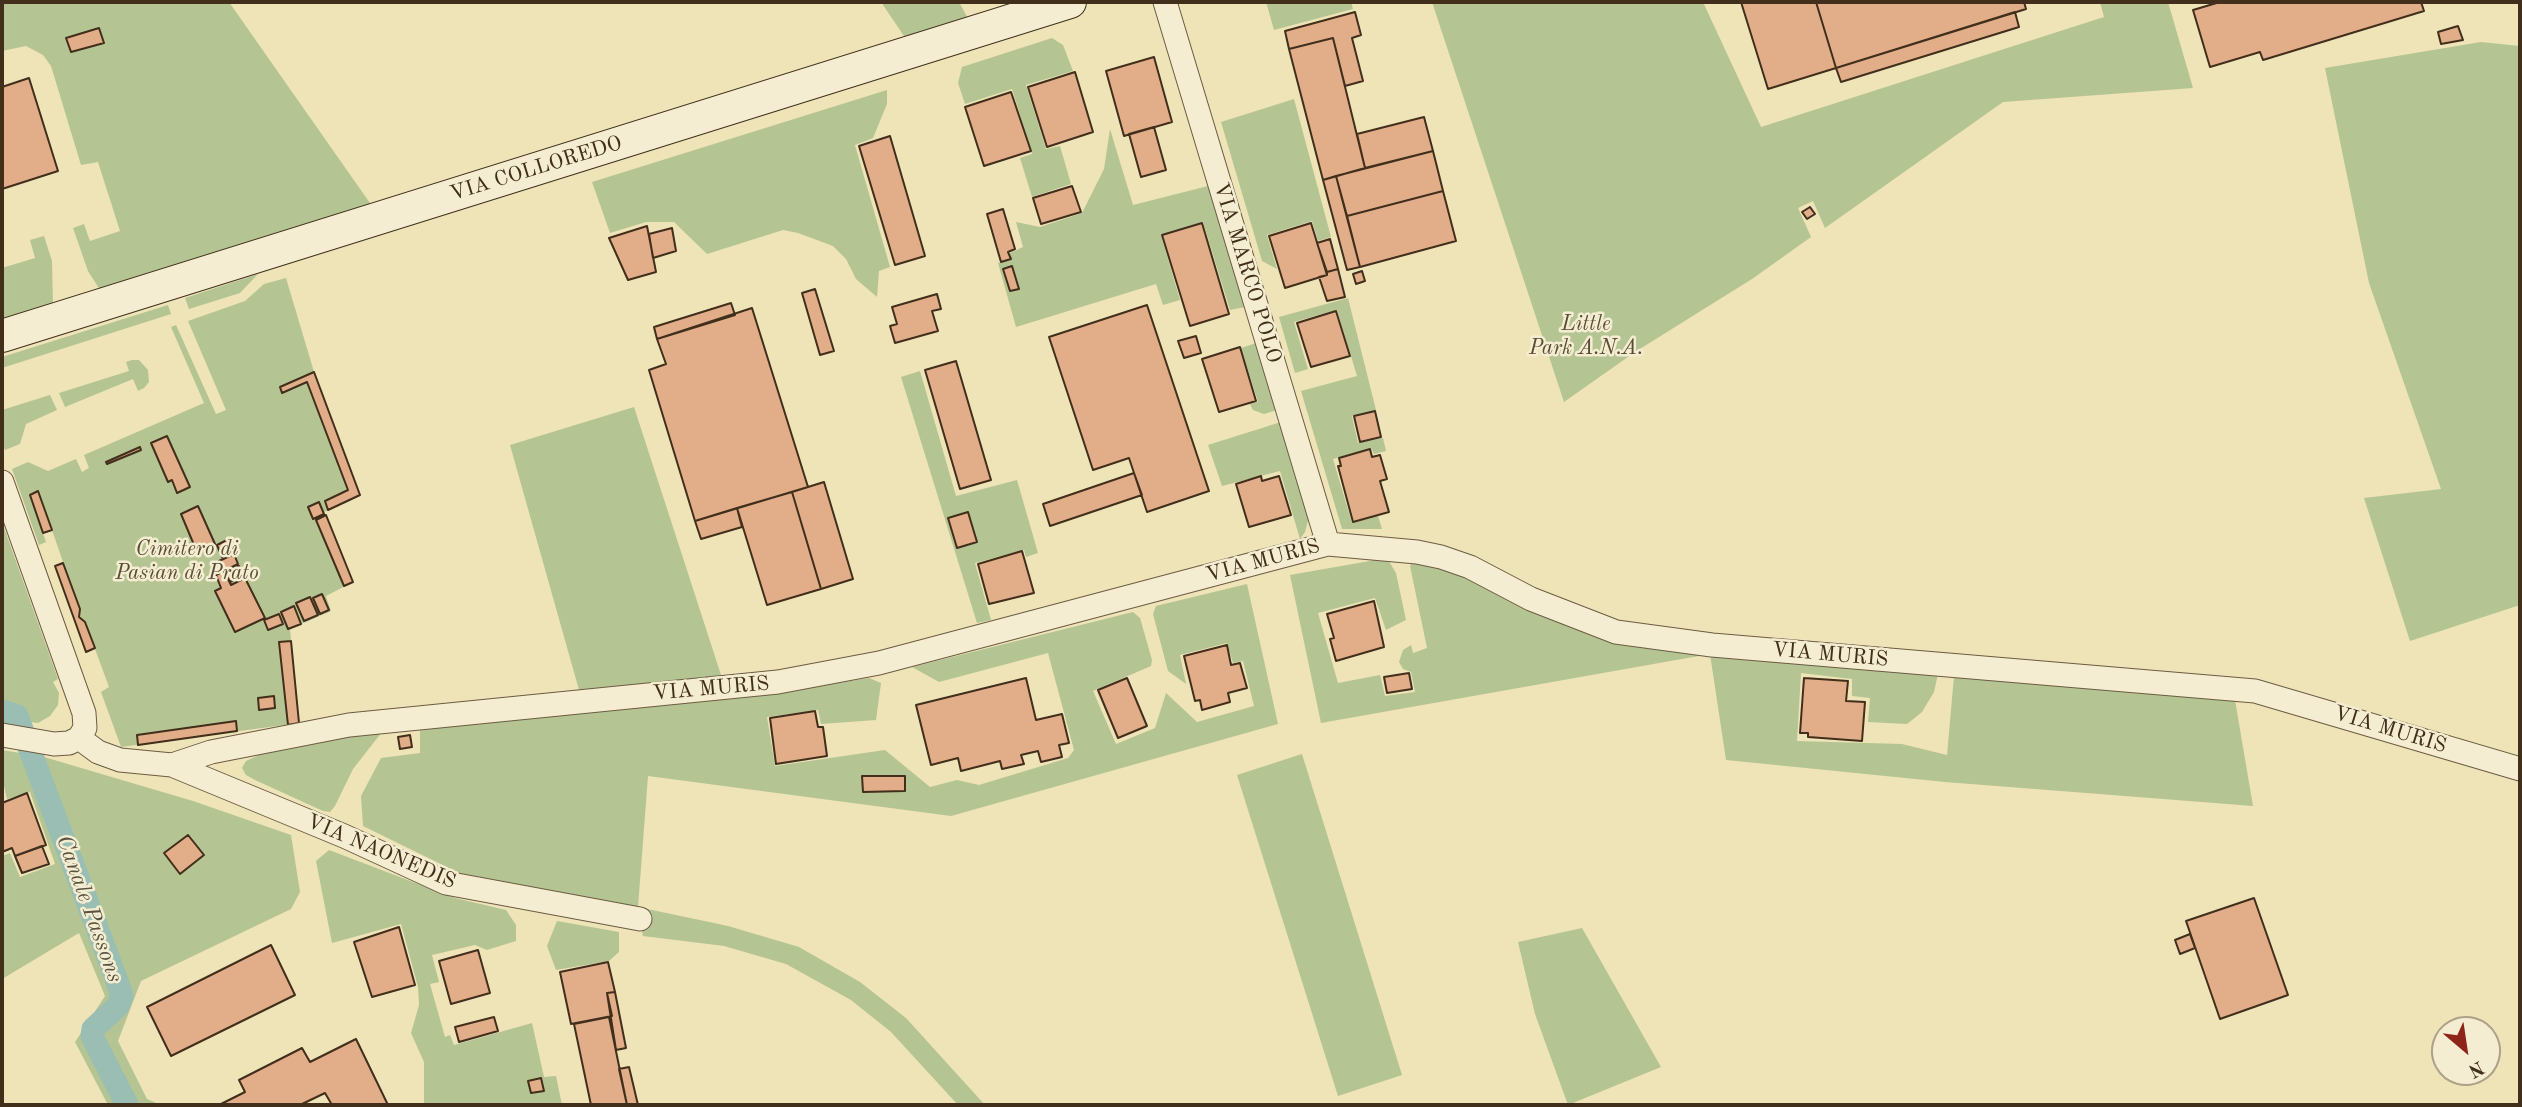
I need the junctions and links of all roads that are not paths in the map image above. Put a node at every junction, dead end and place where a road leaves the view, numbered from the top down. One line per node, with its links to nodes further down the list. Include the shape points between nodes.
1 (1070, 2): 3 (main road, VIA COLLOREDO)
2 (1165, 2): 5 (street, VIA MARCO POLO)
3 (2, 336)
4 (2, 482): 7 (street, via 84,713 85,728)
5 (1328, 544): 8 (street, VIA MURIS, via 879,663 778,682 349,725 211,752); 9 (street, VIA MURIS, via 1441,556 1616,632 1712,645 2255,691)
6 (8, 736): 7 (street, via 54,744)
7 (79, 738): 8 (street, VIA MURIS, via 120,760)
8 (172, 765): 10 (street, VIA NAONEDIS, via 446,883)
9 (2520, 769)
10 (640, 919)

